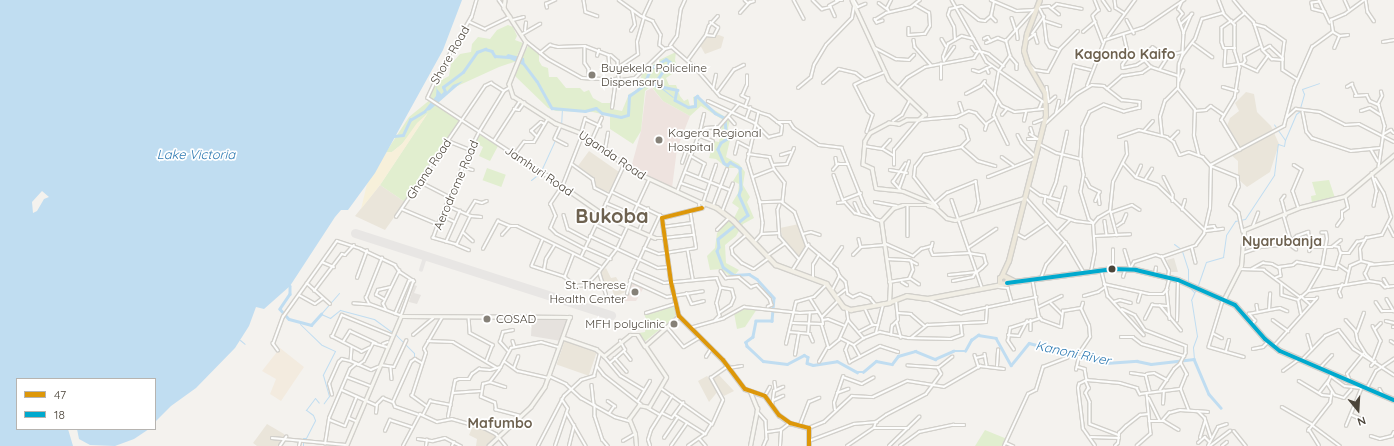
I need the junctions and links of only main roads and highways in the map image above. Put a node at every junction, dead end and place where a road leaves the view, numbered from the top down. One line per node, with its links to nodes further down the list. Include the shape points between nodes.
1 (1040, 0): 3 (highway, via 1025,40 1028,64 1044,89 1047,109)
2 (702, 204): 4 (main road, Uganda Road, via 712,206 730,217 756,241 776,265 827,284 847,309 867,309 909,296 928,299)
3 (1005, 279): 4 (main road); 5 (highway); 6 (highway, via 1014,282 1033,281 1129,268 1178,280 1224,299 1238,308 1274,346 1331,374)
4 (992, 285): 5 (main road)
5 (1002, 285)
6 (1394, 400)

